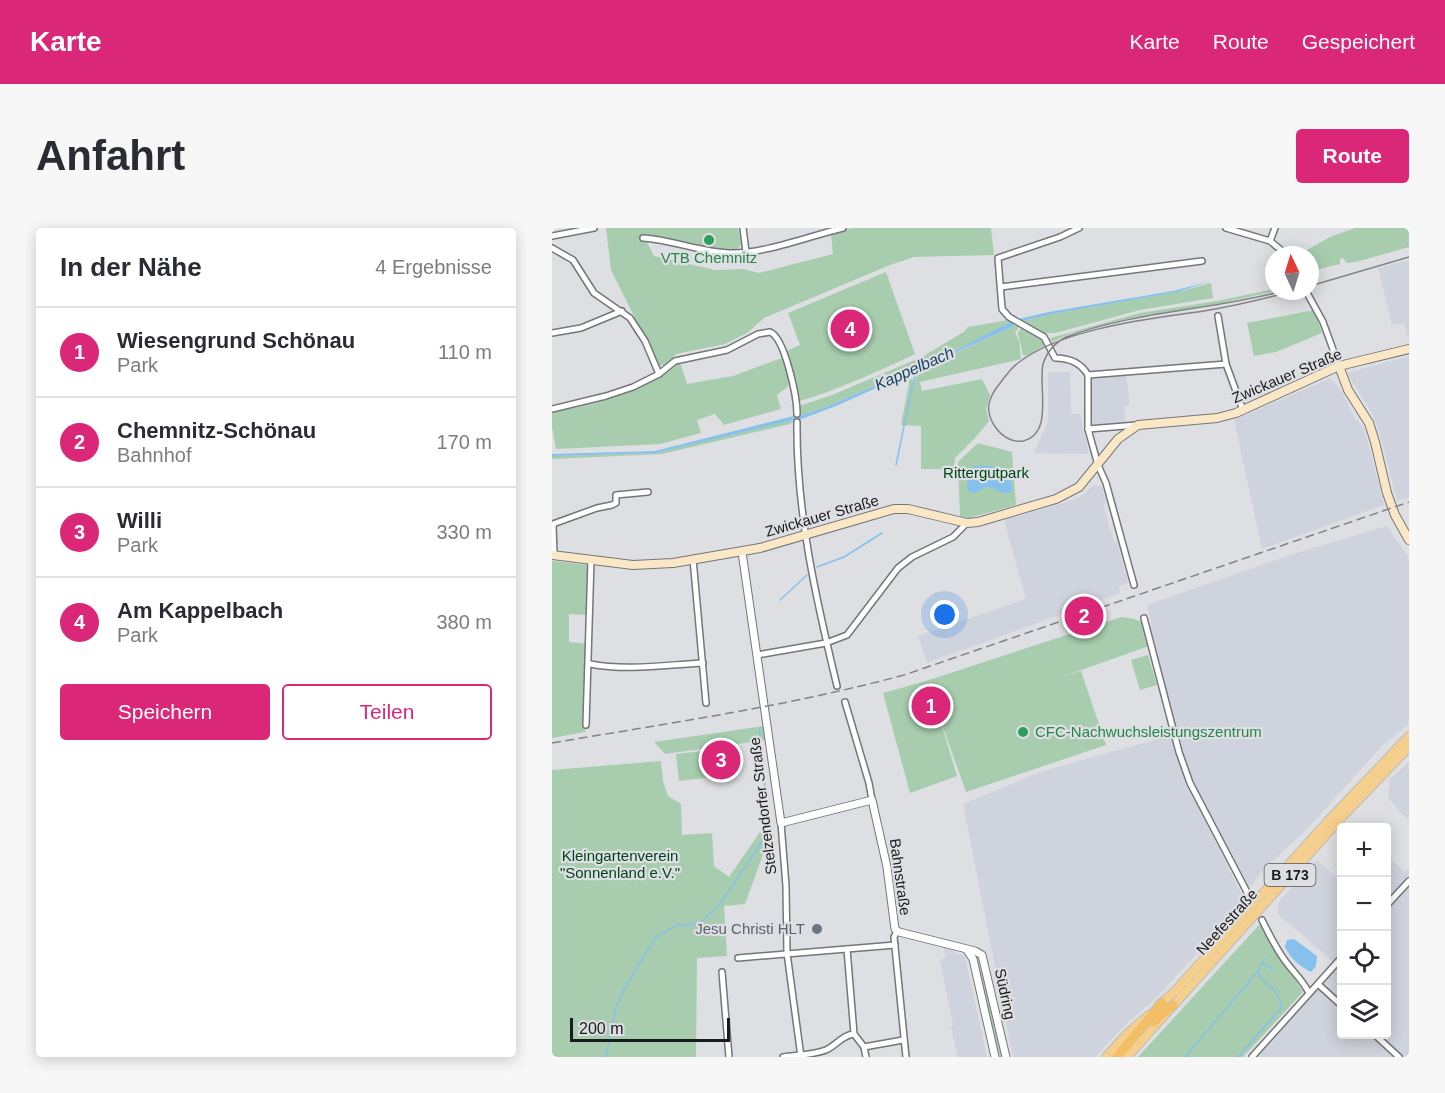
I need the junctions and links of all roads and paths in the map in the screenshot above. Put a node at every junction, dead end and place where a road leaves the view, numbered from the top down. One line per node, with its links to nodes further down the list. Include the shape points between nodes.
1 (594, 228): 7 (street)
2 (743, 228): 12 (street)
3 (843, 228): 12 (street)
4 (1079, 228): 14 (street, via 998,258)
5 (1226, 228): 9 (street)
6 (1275, 228): 9 (street)
7 (552, 236)
8 (643, 238): 12 (street, via 729,253)
9 (1270, 241): 10 (street)
10 (1276, 246)
11 (552, 248): 16 (street, via 573,260 594,293)
12 (746, 252)
13 (1203, 261): 14 (street)
14 (1001, 287): 23 (street, via 1002,309 1009,317 1044,337 1055,358 1076,363)
15 (1311, 300): 21 (street)
16 (622, 311): 18 (street, via 581,328); 22 (street, via 645,341)
17 (1218, 316): 20 (street)
18 (552, 333)
19 (1409, 349): 21 (main road, Zwickauer Straße)
20 (1226, 364): 23 (street); 25 (street)
21 (1339, 366): 25 (main road, Zwickauer Straße); 34 (main road, via 1348,390 1369,423 1387,493)
22 (659, 374): 24 (street, via 606,396); 26 (street, via 675,361 727,350 764,332 773,332 792,376)
23 (1088, 375): 29 (street)
24 (552, 409)
25 (1243, 410): 28 (main road, Zwickauer Straße, via 1217,418)
26 (797, 414)
27 (797, 422): 33 (street, via 796,453)
28 (1138, 425): 29 (street, Zwickauer Straße); 30 (main road, Zwickauer Straße, via 1118,439)
29 (1088, 429): 30 (street)
30 (1098, 465): 32 (main road, Zwickauer Straße, via 1079,487 1056,500); 39 (street)
31 (648, 492): 36 (street, via 621,493 612,505 553,524)
32 (967, 523): 33 (main road, Zwickauer Straße, via 894,509); 41 (street, via 948,539 898,568 851,632)
33 (805, 537): 35 (main road, Zwickauer Straße); 41 (street)
34 (1409, 540)
35 (742, 552): 37 (main road, Zwickauer Straße); 42 (street, Stelzendorfer Straße)
36 (553, 555): 38 (main road, Zwickauer Straße)
37 (693, 559): 38 (main road, Zwickauer Straße, via 633,565); 43 (street)
38 (591, 560): 44 (street)
39 (1134, 585)
40 (1144, 618): 54 (street, via 1190,783)
41 (826, 643): 42 (street); 45 (street)
42 (757, 655): 52 (street, Stelzendorfer Straße)
43 (703, 663): 44 (street, via 633,667); 47 (street)
44 (590, 664): 48 (street)
45 (837, 686)
46 (845, 702): 51 (street, Bahnstraße)
47 (706, 703)
48 (586, 725)
49 (1409, 736): 68 (main road, Neefestraße / B 173)
50 (1409, 747): 69 (main road, Neefestraße / B 173, via 1361,795)
51 (872, 800): 52 (street); 57 (street, Bahnstraße, via 888,867 893,925)
52 (781, 823): 61 (street, Stelzendorfer Straße)
53 (1409, 881): 55 (street)
54 (1248, 894)
55 (1391, 901)
56 (1262, 920): 66 (street)
57 (897, 931): 58 (street, Bahnstraße); 59 (street, Südring)
58 (895, 945): 60 (street); 73 (street, Bahnstraße)
59 (964, 948): 80 (street, Südring, via 973,959); 81 (street, Südring, via 984,958)
60 (847, 950): 61 (street); 70 (street)
61 (787, 954): 62 (street); 75 (street, Stelzendorfer Straße)
62 (738, 958)
63 (1337, 962): 65 (street)
64 (722, 972): 76 (street)
65 (1317, 984): 66 (street); 67 (street)
66 (1309, 993): 85 (street)
67 (1337, 1002)
68 (1162, 1003): 71 (highway, Neefestraße / B 173); 82 (main road, Neefestraße)
69 (1173, 1005): 71 (highway, Neefestraße / B 173); 84 (main road, B 173)
70 (854, 1034): 74 (street); 75 (street, via 846,1034 824,1051)
71 (1137, 1035): 83 (highway, Neefestraße / B 173)
72 (1379, 1039): 86 (street)
73 (903, 1040): 74 (street); 79 (street, Bahnstraße)
74 (864, 1047): 78 (street)
75 (801, 1056): 77 (street)
76 (729, 1057)
77 (783, 1057)
78 (866, 1057)
79 (906, 1057)
80 (996, 1057)
81 (1006, 1057)
82 (1106, 1057)
83 (1117, 1057)
84 (1127, 1057)
85 (1252, 1057)
86 (1399, 1057)

